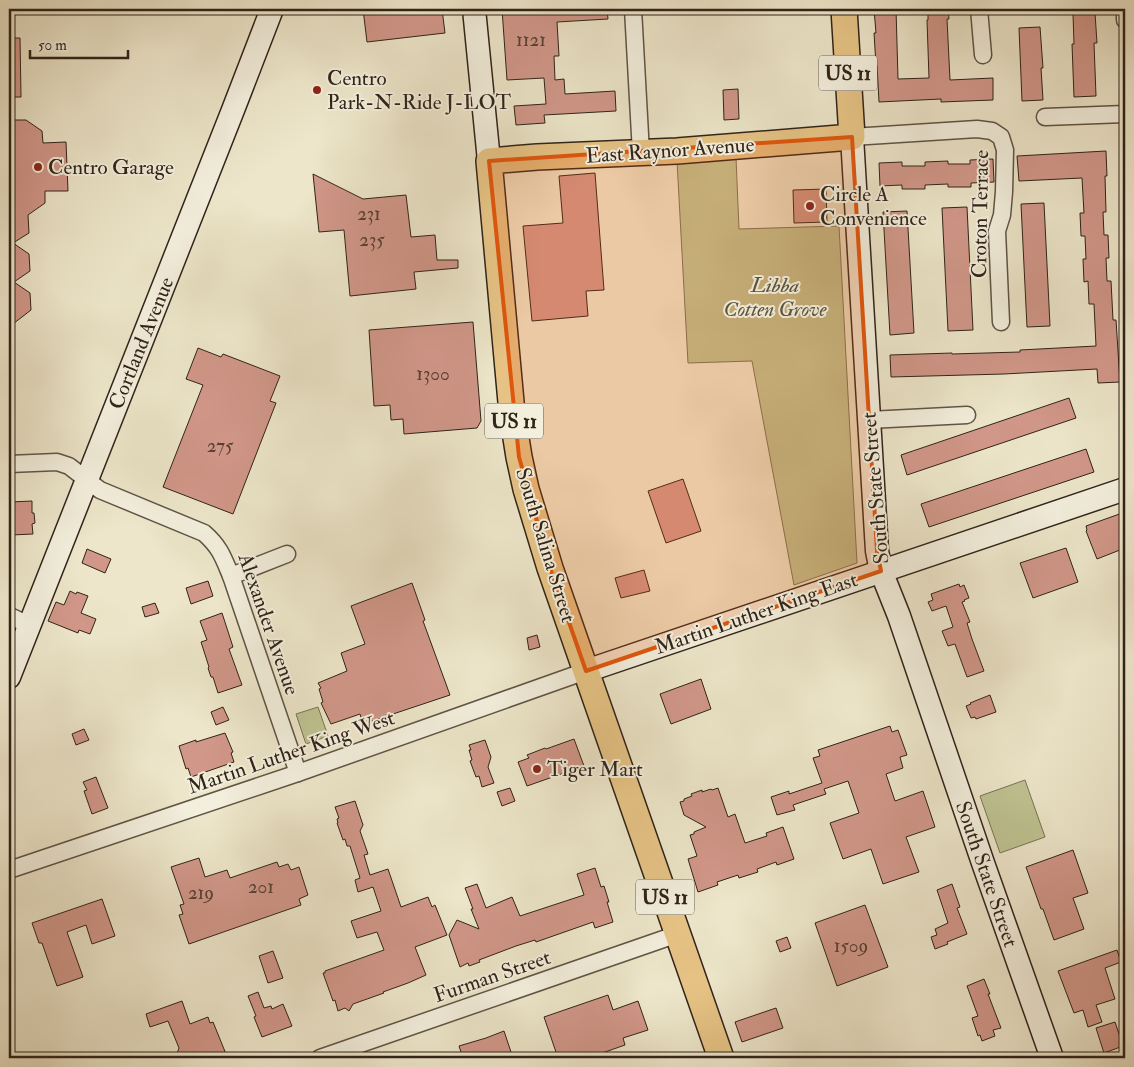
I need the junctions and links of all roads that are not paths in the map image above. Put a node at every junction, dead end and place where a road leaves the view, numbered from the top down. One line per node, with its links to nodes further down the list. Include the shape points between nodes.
1 (272, 9): 18 (street, Cortland Avenue)
2 (474, 9): 13 (street, South Salina Street)
3 (633, 9): 12 (street)
4 (844, 9): 11 (main road, South State Street / US 11)
5 (979, 9): 8 (street)
6 (1125, 9): 7 (street)
7 (1125, 20)
8 (982, 55)
9 (1125, 114): 10 (street)
10 (1045, 117)
11 (852, 137): 12 (main road, East Raynor Avenue); 14 (street, Croton Terrace, via 977,129 992,131 1001,137 1005,150 1002,215 997,231); 16 (street, South State Street)
12 (641, 153): 13 (main road, East Raynor Avenue)
13 (489, 161): 24 (main road, South Salina Street / US 11, via 512,413 519,457 550,568)
14 (1001, 322)
15 (967, 416): 16 (street)
16 (869, 420): 21 (street, South State Street, via 877,551)
17 (9, 464): 18 (street, Alexander Avenue, via 57,462)
18 (87, 479): 22 (street, Alexander Avenue, via 100,490 204,533 214,541); 23 (street, Cortland Avenue)
19 (1125, 490): 21 (street, Martin Luther King East)
20 (287, 554): 22 (street)
21 (882, 571): 24 (street, Martin Luther King East); 31 (street, South State Street)
22 (231, 576): 26 (street, Alexander Avenue)
23 (19, 621): 25 (street, Cortland Avenue)
24 (586, 671): 26 (street, Martin Luther King West); 28 (main road, South Salina Street / US 11)
25 (9, 677)
26 (298, 773): 27 (street, Martin Luther King West)
27 (9, 870)
28 (678, 934): 29 (street, Furman Street); 30 (main road, South Salina Street / US 11)
29 (320, 1058)
30 (721, 1058)
31 (1052, 1058)

